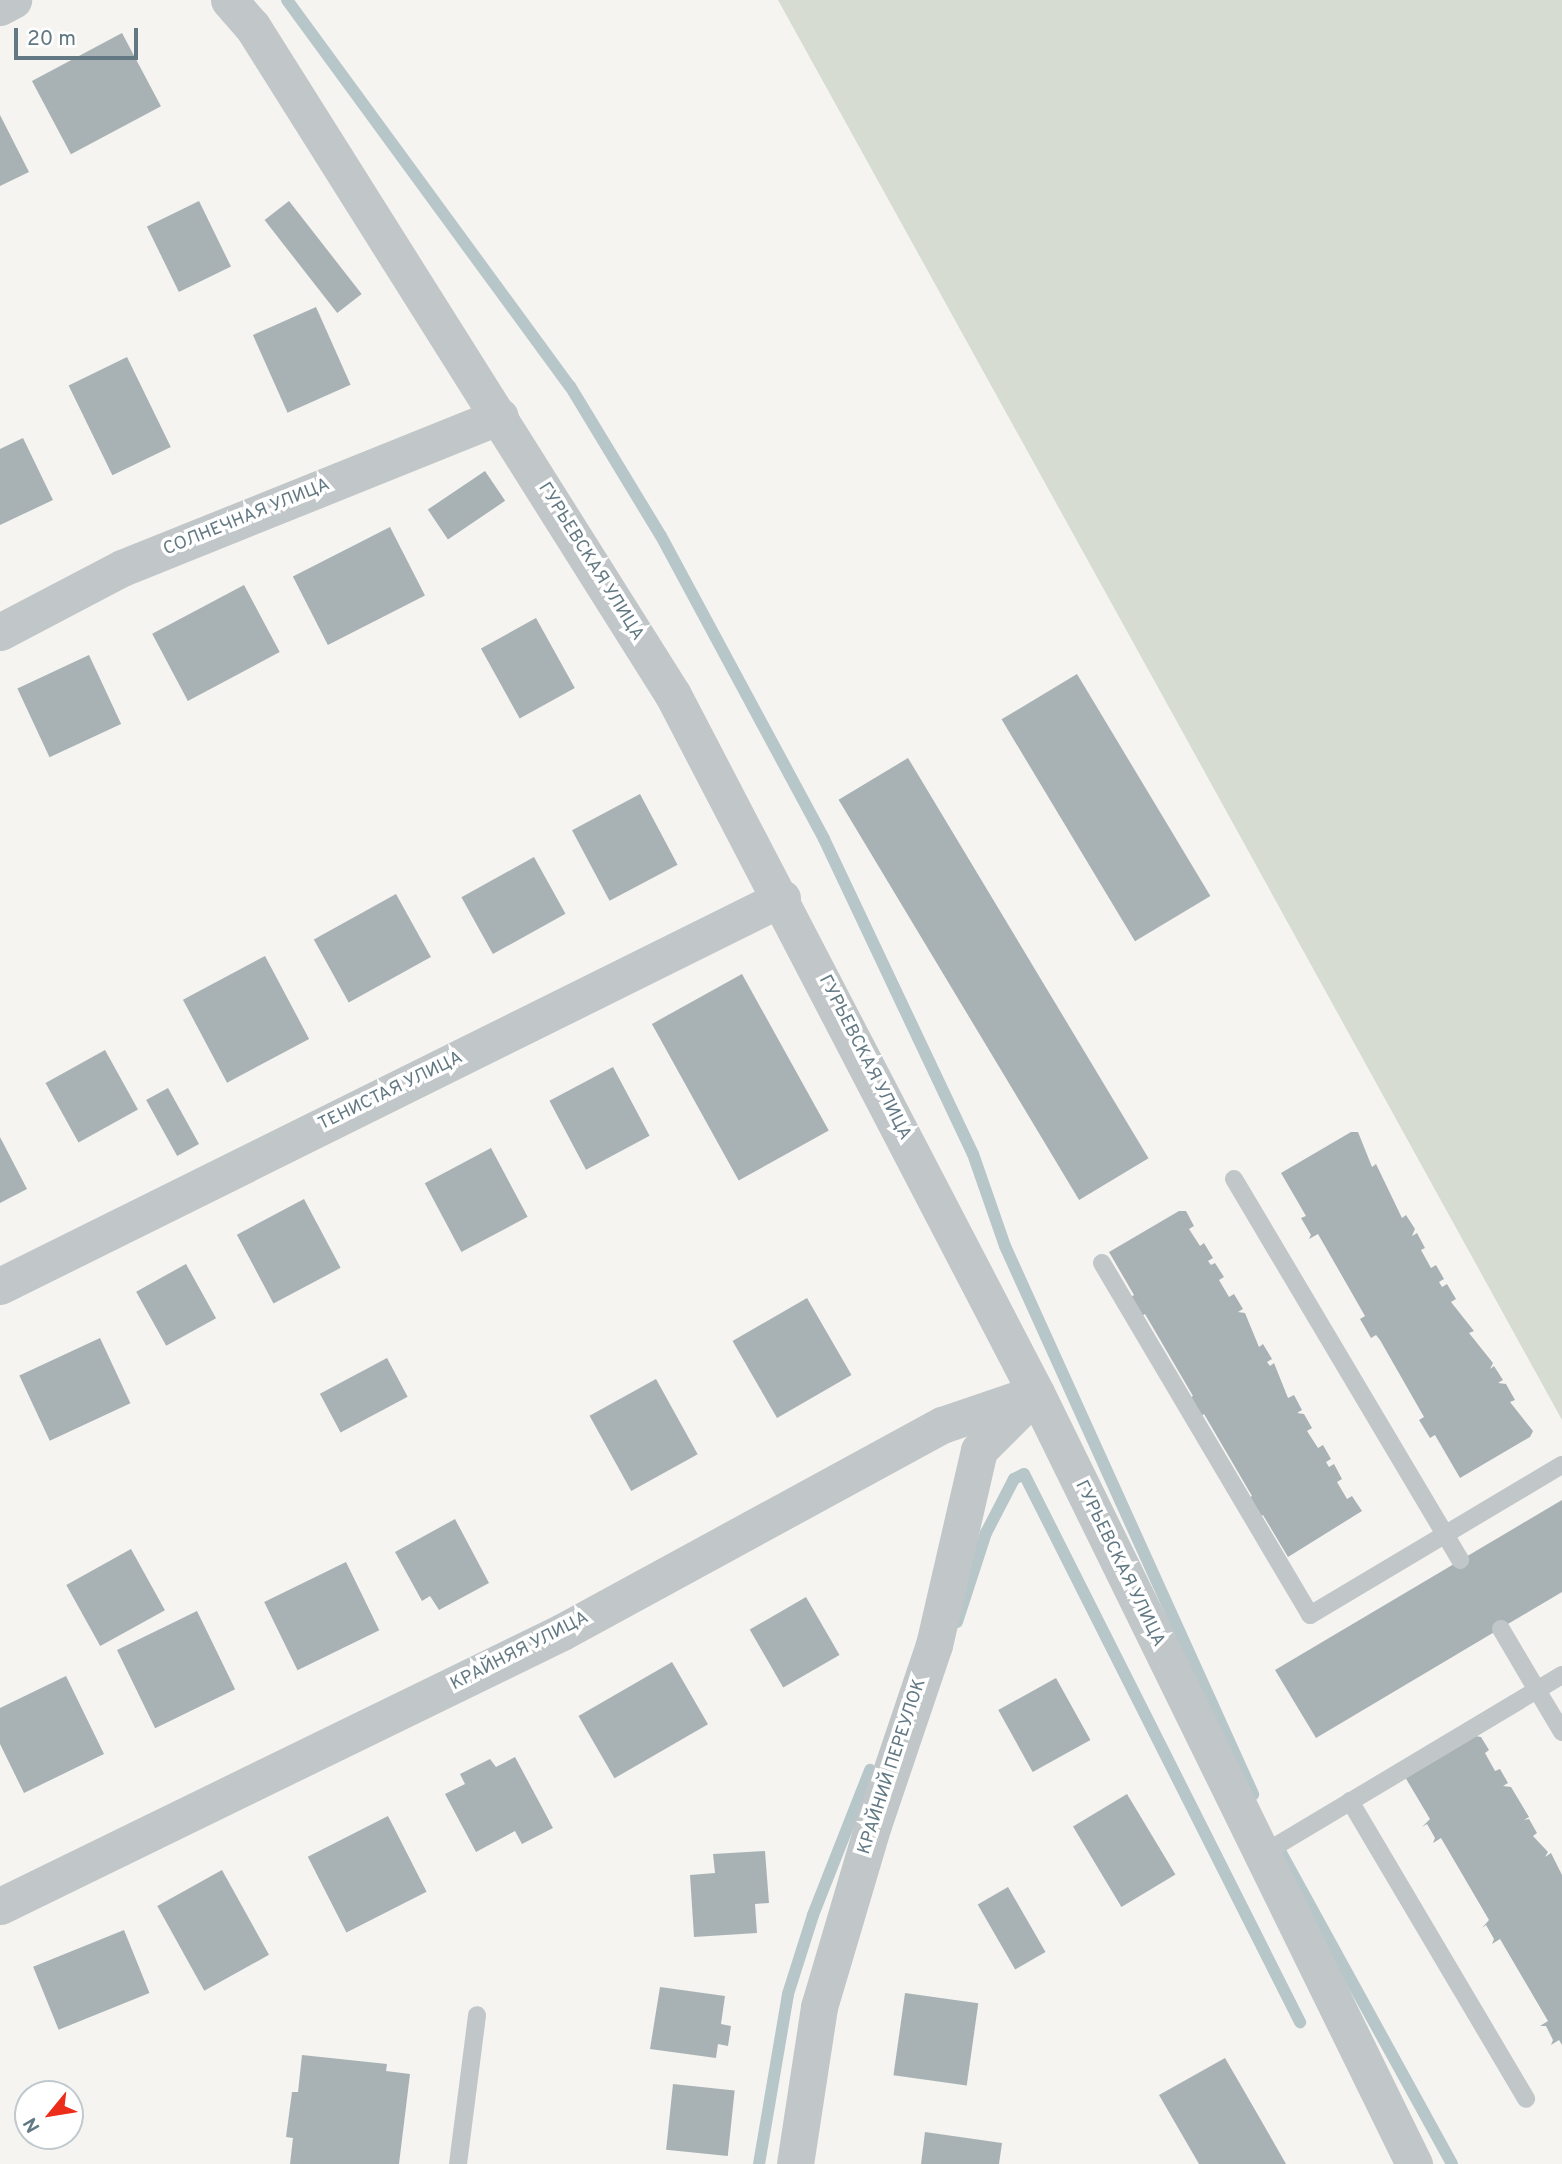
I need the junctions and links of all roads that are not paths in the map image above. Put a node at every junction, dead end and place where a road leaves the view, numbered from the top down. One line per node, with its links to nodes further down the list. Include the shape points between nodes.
1 (13, 0): 3 (street)
2 (229, 0): 4 (street, ГУРЬЕВСКАЯ УЛИЦА, via 252,26)
3 (0, 7)
4 (500, 416): 5 (street, СОЛНЕЧНАЯ УЛИЦА, via 122,568); 6 (street, ГУРЬЕВСКАЯ УЛИЦА, via 673,695)
5 (0, 632)
6 (782, 898): 9 (street, ТЕНИСТАЯ УЛИЦА); 10 (street, ГУРЬЕВСКАЯ УЛИЦА)
7 (1234, 1179): 12 (lane)
8 (1102, 1262): 12 (lane, via 1310,1615)
9 (0, 1286)
10 (1036, 1393): 19 (street, ГУРЬЕВСКАЯ УЛИЦА); 20 (street, КРАЙНЯЯ УЛИЦА, via 942,1425 562,1632); 24 (street, КРАЙНИЙ ПЕРЕУЛОК, via 979,1450 934,1645 873,1825 819,2007)
11 (1562, 1465): 12 (lane)
12 (1445, 1535): 13 (lane)
13 (1460, 1560)
14 (1501, 1629): 16 (lane)
15 (1562, 1675): 16 (lane)
16 (1537, 1690): 17 (lane); 18 (lane)
17 (1562, 1732)
18 (1350, 1801): 19 (lane); 22 (lane)
19 (1262, 1854): 25 (street, ГУРЬЕВСКАЯ УЛИЦА)
20 (0, 1906)
21 (477, 2015): 23 (lane)
22 (1526, 2099)
23 (458, 2164)
24 (795, 2164)
25 (1414, 2164)

